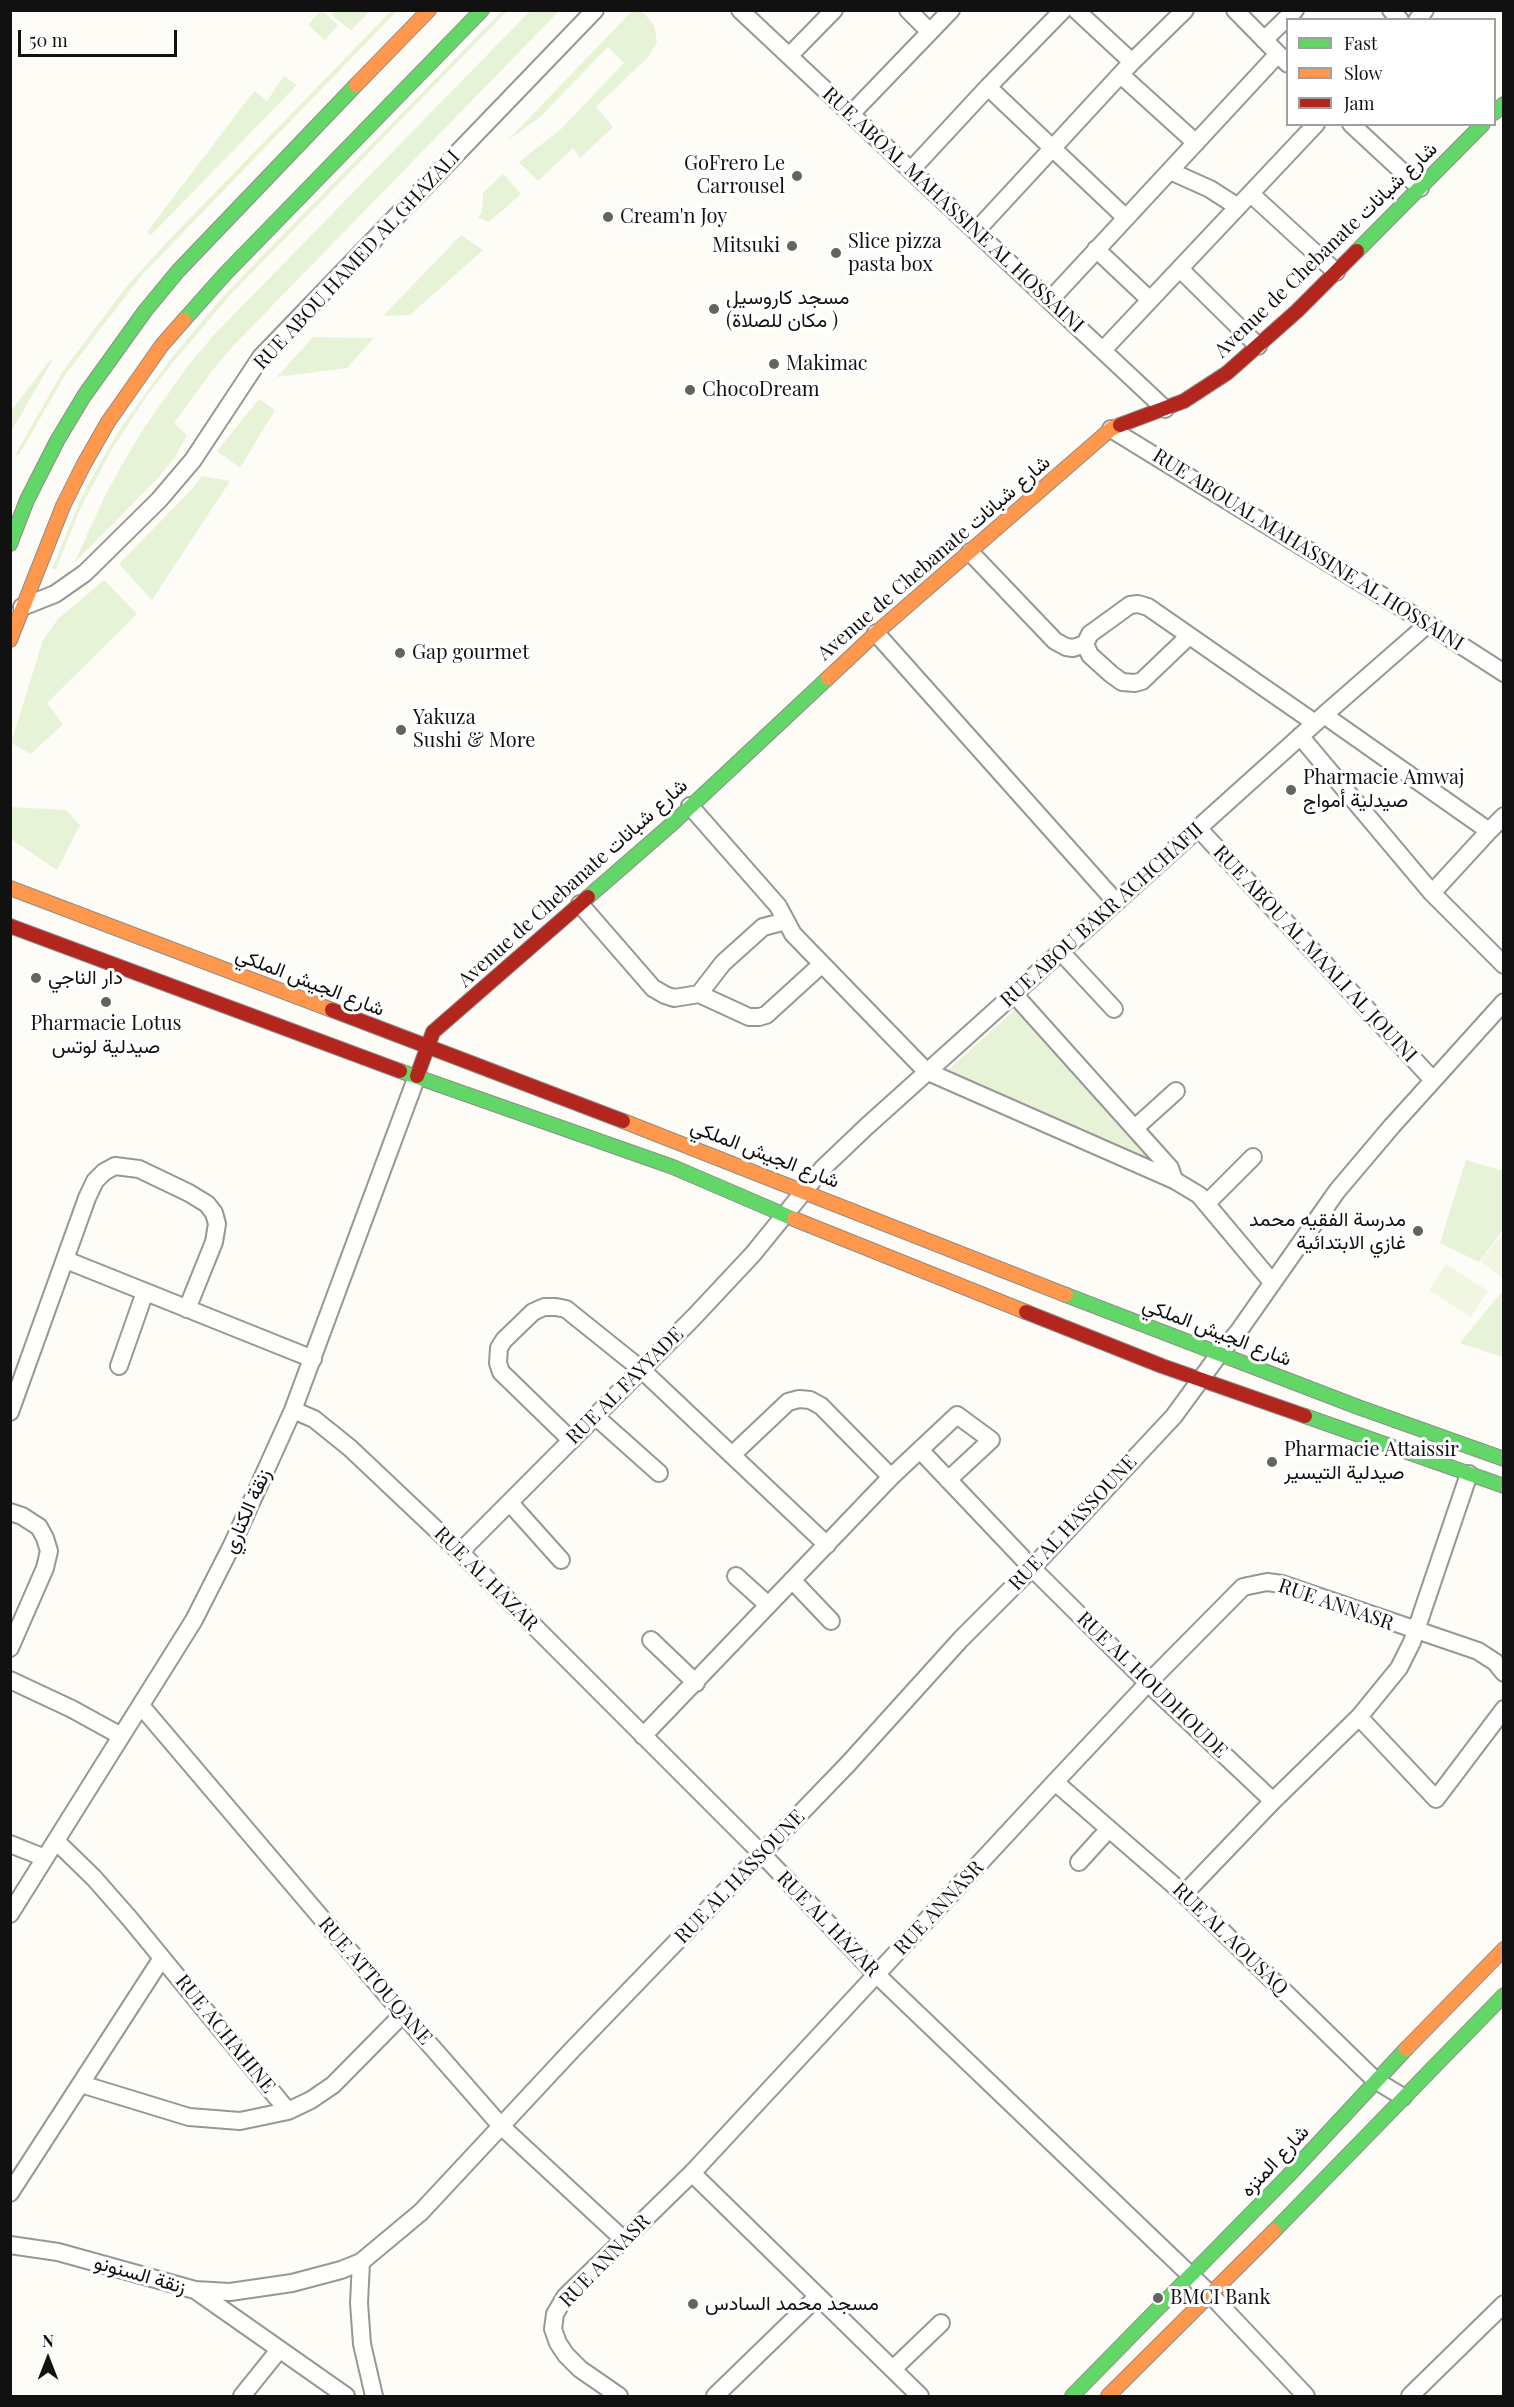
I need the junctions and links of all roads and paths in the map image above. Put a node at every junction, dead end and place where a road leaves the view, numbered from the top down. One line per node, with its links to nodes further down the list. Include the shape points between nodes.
1 (429, 10): 41 (main road, via 145,311 57,441)
2 (482, 10): 43 (main road, via 217,283 162,345 84,464)
3 (595, 10): 43 (street, RUE ABOU HAMED AL GHAZALI, via 261,357 193,460 159,500 85,573 55,594)
4 (740, 10): 15 (street, RUE ABOAL MAHASSINE AL HOSSAINI)
5 (834, 10): 15 (street)
6 (908, 10): 13 (street)
7 (951, 10): 13 (street)
8 (1063, 10): 18 (street)
9 (1076, 10): 17 (street)
10 (1185, 10): 17 (street)
11 (1235, 10): 14 (street)
12 (1286, 19): 14 (street)
13 (930, 32): 19 (street)
14 (1264, 40): 16 (street)
15 (789, 56): 19 (street, RUE ABOAL MAHASSINE AL HOSSAINI)
16 (1283, 59): 23 (street)
17 (1127, 69): 23 (street); 24 (street)
18 (988, 87): 24 (street); 25 (street)
19 (851, 114): 25 (street, RUE ABOAL MAHASSINE AL HOSSAINI)
20 (1315, 126): 28 (street)
21 (1353, 126): 27 (street)
22 (1481, 126): 27 (main road, Avenue de Chebanate شارع شبانات)
23 (1196, 143): 26 (street)
24 (1052, 148): 30 (street); 31 (street)
25 (911, 170): 31 (street, RUE ABOAL MAHASSINE AL HOSSAINI)
26 (1170, 171): 29 (street); 30 (street)
27 (1420, 188): 34 (main road, Avenue de Chebanate شارع شبانات)
28 (1251, 194): 29 (street); 34 (street)
29 (1238, 207): 33 (street)
30 (1126, 218): 32 (street)
31 (976, 231): 35 (street, RUE ABOAL MAHASSINE AL HOSSAINI)
32 (1096, 249): 35 (street); 36 (street)
33 (1180, 269): 36 (street); 37 (street)
34 (1336, 272): 37 (main road, Avenue de Chebanate شارع شبانات)
35 (1050, 300): 38 (street, RUE ABOAL MAHASSINE AL HOSSAINI)
36 (1150, 300): 38 (street)
37 (1257, 346): 39 (main road, Avenue de Chebanate شارع شبانات, via 1210,385)
38 (1103, 350): 39 (street, RUE ABOAL MAHASSINE AL HOSSAINI)
39 (1165, 409): 40 (main road, Avenue de Chebanate شارع شبانات)
40 (1111, 429): 42 (main road, Avenue de Chebanate شارع شبانات); 44 (street, RUE ABOUAL MAHASSINE AL HOSSAINI)
41 (10, 544)
42 (970, 552): 45 (main road, Avenue de Chebanate شارع شبانات); 48 (street, via 1054,641 1073,648)
43 (22, 608): 47 (main road)
44 (1428, 624): 49 (street, RUE ABOUAL MAHASSINE AL HOSSAINI); 50 (street, RUE ABOU BAKR ACHCHAFII)
45 (876, 633): 52 (main road, Avenue de Chebanate شارع شبانات); 58 (street)
46 (1189, 636): 48 (street, via 1138,604 1130,605 1090,634); 48 (street, via 1142,681 1128,684 1090,655); 50 (street)
47 (10, 640)
48 (1085, 644)
49 (1503, 673)
50 (1319, 719): 51 (street, RUE ABOU BAKR ACHCHAFII); 55 (street)
51 (1300, 736): 54 (street, RUE ABOU BAKR ACHCHAFII); 57 (street)
52 (690, 806): 59 (main road, Avenue de Chebanate شارع شبانات); 60 (street, via 778,906)
53 (1503, 816): 55 (street)
54 (1198, 828): 58 (street, RUE ABOU BAKR ACHCHAFII); 72 (street, RUE ABOU AL MAALI AL JOUINI)
55 (1489, 831): 57 (street)
56 (10, 888): 69 (main road, شارع الجيش الملكي)
57 (1432, 892): 64 (street)
58 (1116, 902): 62 (street, RUE ABOU BAKR ACHCHAFII)
59 (580, 904): 65 (street, via 653,988 674,998); 69 (main road, Avenue de Chebanate شارع شبانات, via 434,1032)
60 (786, 921): 63 (street); 65 (street, via 763,927 723,963)
61 (10, 926): 71 (main road)
62 (1061, 952): 66 (street, RUE ABOU BAKR ACHCHAFII); 68 (street)
63 (822, 964): 65 (street, via 759,1017 749,1017); 70 (street)
64 (1503, 964)
65 (699, 994)
66 (1014, 994): 70 (street, RUE ABOU BAKR ACHCHAFII); 74 (street)
67 (1503, 1002): 72 (street, RUE AL HASSOUNE)
68 (1114, 1009)
69 (428, 1047): 71 (main road, Avenue de Chebanate شارع شبانات); 77 (main road, شارع الجيش الملكي)
70 (926, 1071): 76 (street); 77 (street, RUE ABOU BAKR ACHCHAFII, via 822,1169)
71 (417, 1076): 79 (main road, via 673,1167); 85 (street, زنقة الكناري)
72 (1433, 1080): 81 (street, RUE AL HASSOUNE, via 1337,1191)
73 (1176, 1091): 74 (street)
74 (1135, 1128): 76 (street, via 1170,1168)
75 (1253, 1157): 78 (street)
76 (1174, 1180): 78 (street, via 1192,1188)
77 (805, 1191): 79 (street, RUE ABOU BAKR ACHCHAFII); 84 (main road, شارع الجيش الملكي)
78 (1207, 1203): 81 (street)
79 (786, 1216): 87 (street, RUE AL FAYYADE); 88 (main road)
80 (66, 1260): 82 (street); 83 (street, via 95,1181 115,1166 139,1169 207,1204 218,1224); 90 (street)
81 (1272, 1282): 84 (street, RUE AL HASSOUNE)
82 (145, 1292): 83 (street); 86 (street)
83 (187, 1309): 85 (street)
84 (1220, 1353): 88 (street, RUE AL HASSOUNE); 95 (main road, شارع الجيش الملكي)
85 (313, 1359): 89 (street, زنقة الكناري)
86 (119, 1366)
87 (642, 1370): 91 (street, RUE AL FAYYADE); 92 (street, via 566,1310 544,1307 514,1330 499,1348 501,1372); 94 (street)
88 (1202, 1380): 97 (main road); 106 (street, RUE AL HASSOUNE, via 1174,1416)
89 (293, 1410): 104 (street, RUE AL HAZAR, via 314,1419 350,1448); 118 (street, زنقة الكناري, via 222,1567)
90 (10, 1412)
91 (595, 1416): 92 (street, RUE AL FAYYADE); 96 (street)
92 (571, 1440): 101 (street, RUE AL FAYYADE)
93 (920, 1450): 98 (street); 99 (street, RUE AL HOUDHOUDE); 99 (street, via 957,1415 992,1440)
94 (733, 1455): 98 (street, via 788,1402 810,1400 821,1406); 103 (street)
95 (1503, 1459)
96 (658, 1473)
97 (1469, 1474): 100 (main road); 111 (street, RUE ANNASR)
98 (891, 1477): 103 (street)
99 (948, 1480): 106 (street, RUE AL HOUDHOUDE)
100 (1503, 1486)
101 (510, 1503): 104 (street, RUE AL FAYYADE); 105 (street)
102 (10, 1512): 113 (street, via 39,1527 49,1551)
103 (827, 1545): 108 (street)
104 (460, 1552): 122 (street, RUE AL HAZAR)
105 (561, 1560)
106 (1032, 1568): 117 (street, RUE AL HOUDHOUDE); 128 (street, RUE AL HASSOUNE)
107 (736, 1576): 109 (street)
108 (792, 1580): 109 (street); 110 (street)
109 (768, 1605): 116 (street)
110 (831, 1621)
111 (1415, 1632): 114 (street, RUE ANNASR, via 1478,1652 1495,1662); 117 (street, RUE ANNASR, via 1282,1584 1256,1583 1243,1587); 120 (street, RUE ANNASR, via 1405,1659)
112 (651, 1640): 116 (street)
113 (10, 1648)
114 (1503, 1673)
115 (10, 1680): 121 (street)
116 (696, 1683): 122 (street)
117 (1148, 1683): 123 (street, RUE ANNASR); 124 (street, RUE AL HOUDHOUDE)
118 (142, 1707): 121 (street, زنقة الكناري); 137 (street, RUE ATTOUQANE)
119 (1503, 1708): 120 (street, via 1436,1799)
120 (1359, 1717): 124 (street, RUE ANNASR)
121 (121, 1736): 126 (street, زنقة الكناري)
122 (643, 1736): 128 (street, RUE AL HAZAR)
123 (1055, 1782): 125 (street, RUE AL AOUSAQ); 135 (street, RUE ANNASR)
124 (1273, 1801): 131 (street, RUE ANNASR)
125 (1108, 1830): 130 (street); 131 (street, RUE AL AOUSAQ)
126 (56, 1841): 129 (street, زنقة الكناري); 134 (street, RUE ACHAHINE, via 94,1878)
127 (10, 1844): 129 (street)
128 (761, 1853): 135 (street, RUE AL HAZAR); 142 (street, RUE AL HASSOUNE)
129 (45, 1858): 132 (street, زنقة الكناري)
130 (1079, 1862)
131 (1184, 1894): 138 (street, RUE AL AOUSAQ)
132 (10, 1914)
133 (1503, 1949): 138 (main road, شارع المنزه)
134 (162, 1958): 139 (street, RUE ACHAHINE); 141 (street, RUE ACHAHINE)
135 (877, 1975): 143 (street, RUE ANNASR); 148 (street, RUE AL HAZAR)
136 (1503, 1995): 140 (main road)
137 (403, 2014): 141 (street, RUE ACHAHINE, via 333,2085); 142 (street, RUE ATTOUQANE)
138 (1375, 2080): 140 (street, RUE AL AOUSAQ); 148 (main road, شارع المنزه)
139 (81, 2084): 141 (street, RUE ACHAHINE, via 206,2120 240,2121); 144 (street, RUE ACHAHINE)
140 (1403, 2097): 150 (main road)
141 (288, 2110)
142 (501, 2126): 145 (street, RUE ATTOUQANE); 147 (street, RUE AL HASSOUNE, via 421,2212)
143 (692, 2173): 145 (street, RUE ANNASR); 151 (street)
144 (10, 2193)
145 (624, 2240): 160 (street, RUE ANNASR, via 565,2296 555,2314 553,2329 566,2355)
146 (10, 2245): 149 (street, زنقة السنونو, via 58,2252)
147 (361, 2262): 149 (street, RUE AL HASSOUNE, via 292,2283 230,2292); 159 (street, via 362,2344)
148 (1190, 2276): 150 (street, RUE AL HAZAR); 163 (main road, شارع المنزه)
149 (195, 2290): 154 (street, زنقة السنونو)
150 (1211, 2295): 156 (street, RUE AL HAZAR); 164 (main road)
151 (818, 2296): 155 (street); 161 (street)
152 (1503, 2304): 165 (street)
153 (941, 2323): 155 (street)
154 (279, 2350): 157 (street); 158 (street, زنقة السنونو)
155 (893, 2369): 162 (street)
156 (1295, 2393)
157 (242, 2397)
158 (346, 2397)
159 (374, 2397)
160 (619, 2397)
161 (715, 2397)
162 (920, 2397)
163 (1072, 2397)
164 (1108, 2397)
165 (1410, 2397)

